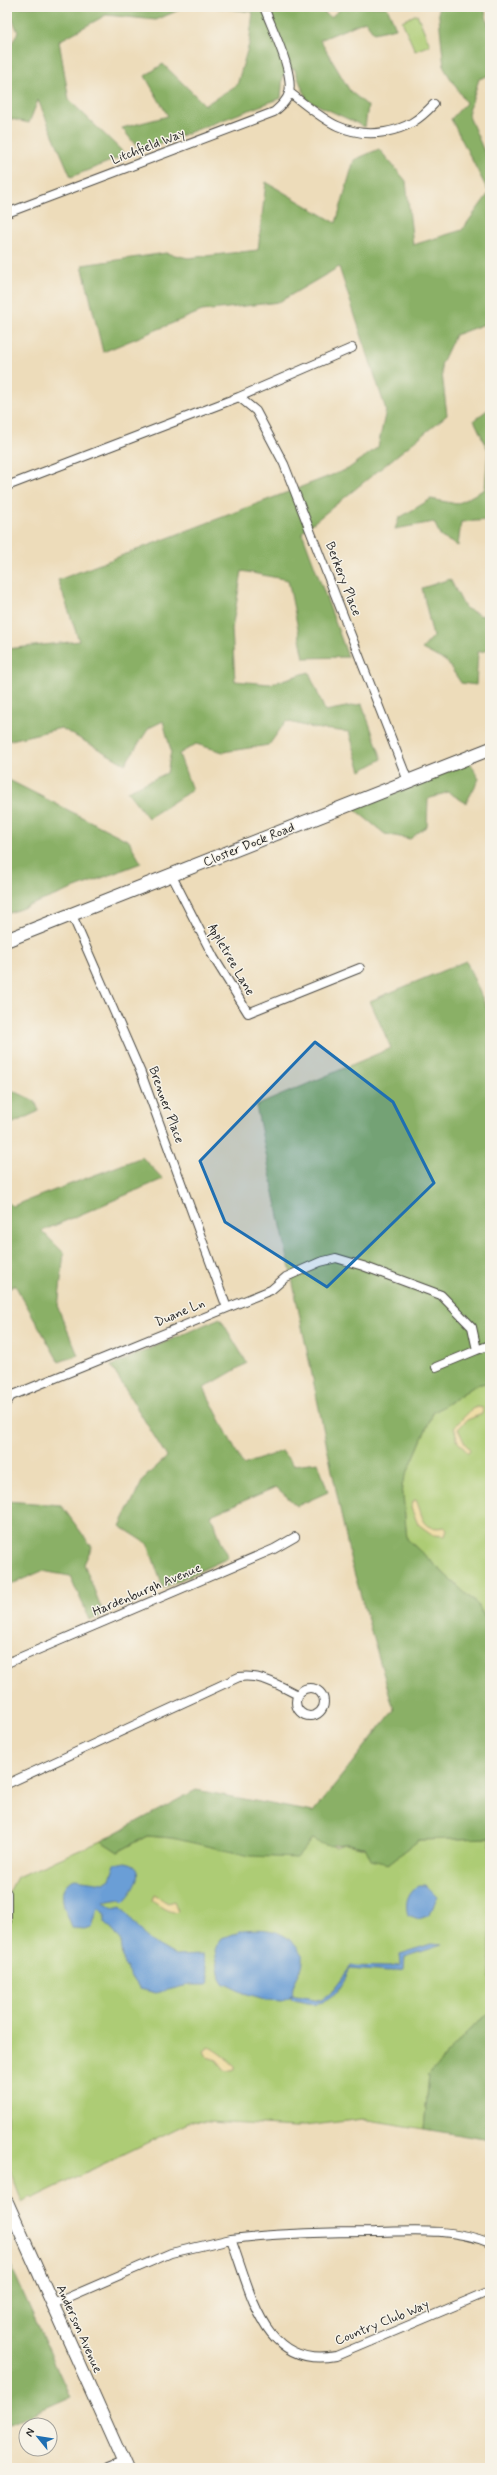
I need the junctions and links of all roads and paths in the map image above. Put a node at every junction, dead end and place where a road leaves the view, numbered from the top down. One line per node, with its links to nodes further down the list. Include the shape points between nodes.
1 (264, 7): 2 (street, via 290,76)
2 (289, 92): 3 (street, via 324,119 352,133 370,134 402,129 414,123); 4 (street, Litchfield Way, via 286,100 274,112)
3 (434, 104)
4 (7, 213)
5 (352, 348): 6 (street)
6 (239, 396): 7 (street); 9 (street, Berkery Place, via 256,410 284,464)
7 (7, 486)
8 (490, 750): 9 (main road, Closter Dock Road)
9 (408, 781): 10 (main road, Closter Dock Road)
10 (172, 876): 11 (main road, Closter Dock Road); 13 (street, Appletree Lane, via 214,958 248,1013)
11 (72, 915): 12 (main road, Closter Dock Road); 14 (street, Brenner Place, via 141,1073)
12 (7, 940)
13 (360, 968)
14 (227, 1308): 16 (street, Duane Ln, via 271,1290 286,1277 336,1258 441,1295 472,1327); 18 (street, Duane Ln, via 11,1396)
15 (490, 1345): 16 (street)
16 (477, 1350): 17 (street)
17 (436, 1367)
18 (7, 1402)
19 (295, 1537): 20 (street, Hardenburgh Avenue, via 274,1549)
20 (7, 1663)
21 (298, 1695): 22 (street, via 264,1678 238,1677)
22 (7, 1784)
23 (7, 1893): 24 (street)
24 (7, 1921)
25 (7, 2202): 29 (main road, Anderson Avenue)
26 (231, 2239): 27 (street, via 350,2232 442,2231 461,2233); 28 (street, Country Club Way, via 266,2327 281,2345 303,2356 336,2356); 29 (street, via 165,2255)
27 (490, 2242)
28 (490, 2291)
29 (53, 2304): 30 (main road, Anderson Avenue)
30 (124, 2465): 31 (street)
31 (108, 2468)

